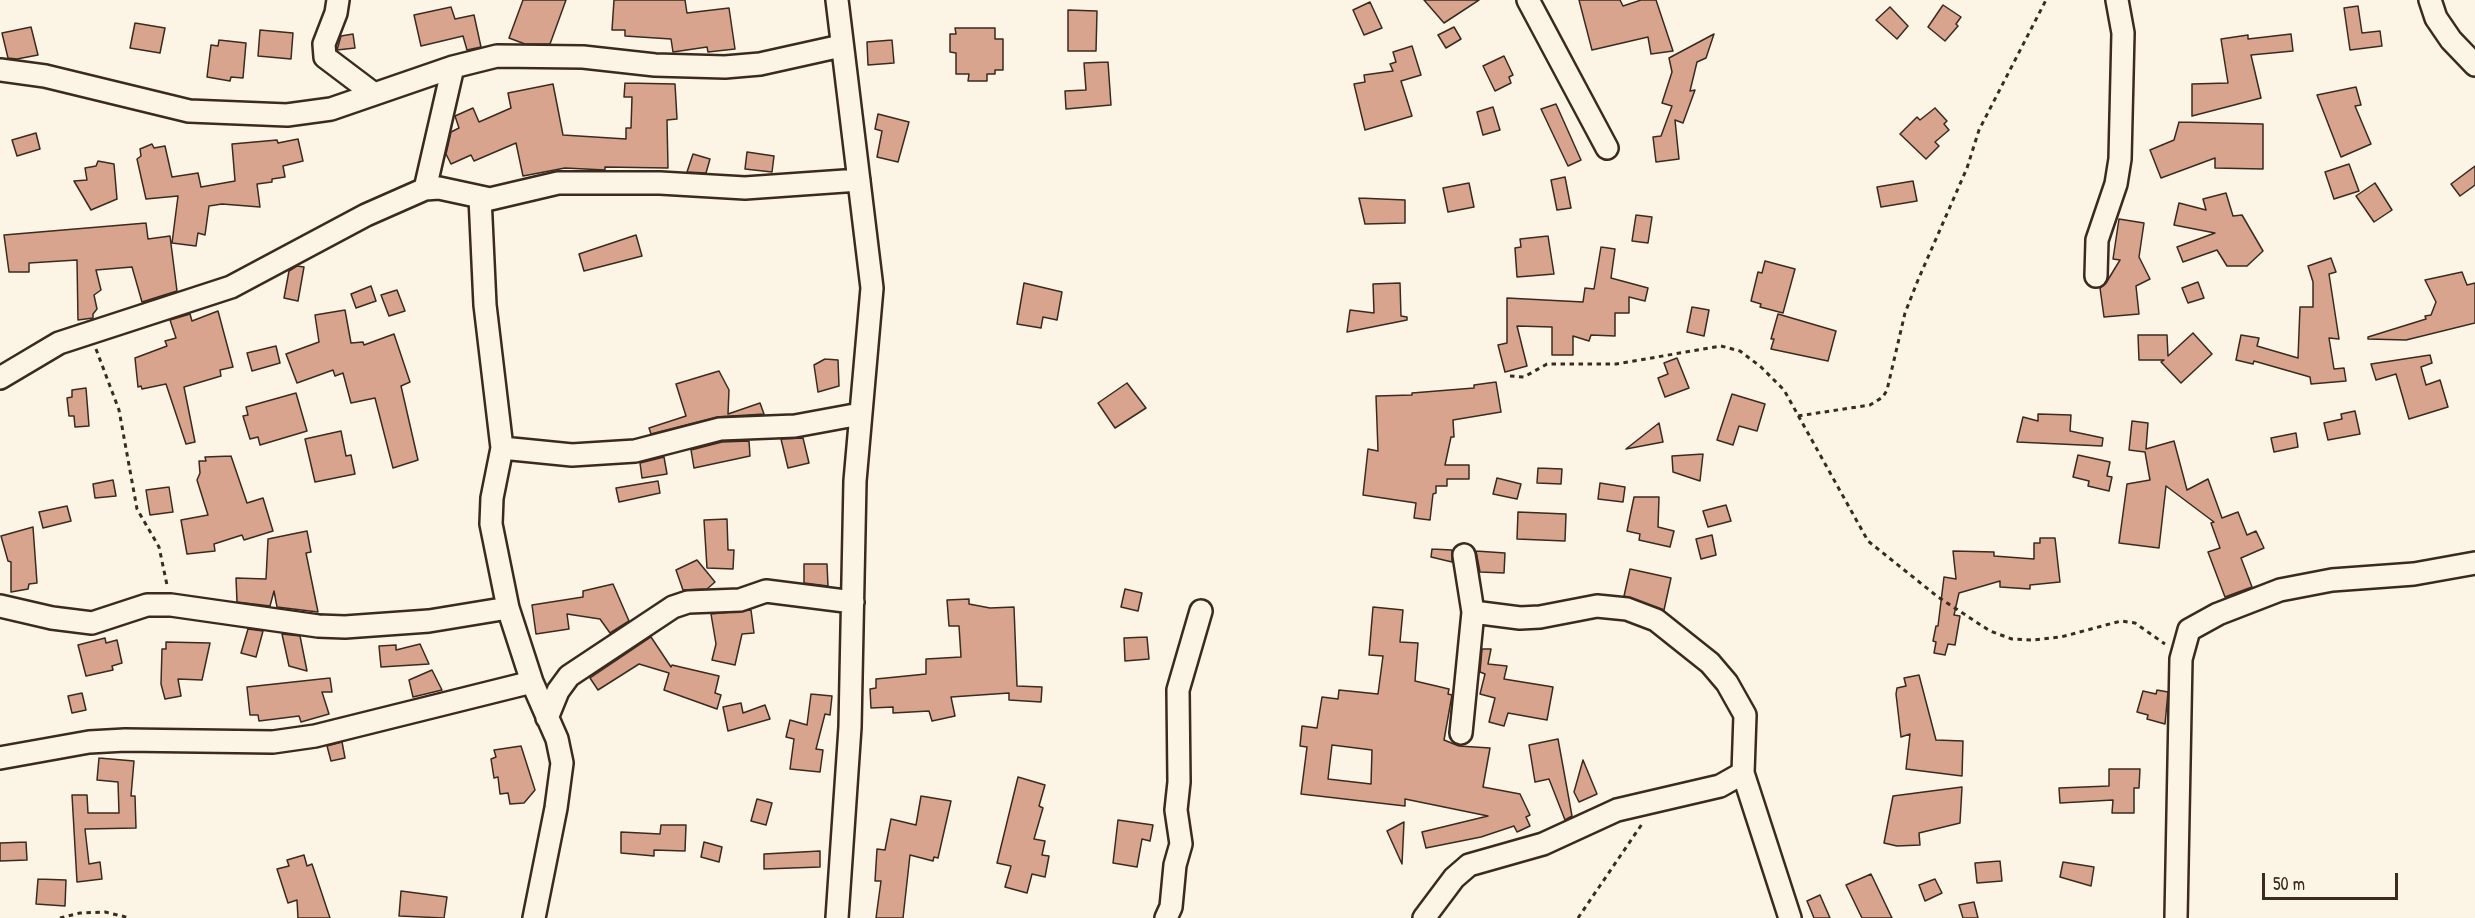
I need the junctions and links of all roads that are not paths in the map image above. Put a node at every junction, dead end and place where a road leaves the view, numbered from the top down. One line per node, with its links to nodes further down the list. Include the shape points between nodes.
1 (338, 0): 10 (street, via 324,44 325,57)
2 (837, 0): 6 (street)
3 (1528, 0): 11 (street)
4 (2117, 0): 15 (street, via 2123,33 2120,159 2097,240)
5 (2430, 0): 7 (street, via 2441,26)
6 (841, 46): 8 (street, via 760,64 725,67 535,56 497,57); 12 (street)
7 (2475, 65)
8 (453, 67): 10 (street); 13 (street)
9 (0, 70): 10 (street, via 28,72 205,112 309,113)
10 (374, 94)
11 (1607, 148)
12 (859, 180): 14 (street, via 745,188 558,183 498,198); 17 (street, via 872,288)
13 (425, 189): 14 (street, via 439,188); 16 (street, via 366,215 231,286 59,343)
14 (480, 197): 18 (street, via 485,304)
15 (2096, 276)
16 (0, 378)
17 (860, 414): 18 (street, via 795,426 720,429 634,451 572,455); 21 (street)
18 (502, 448): 23 (street, via 490,511)
19 (1464, 555): 25 (street)
20 (2475, 563): 36 (street, via 2280,590 2194,625 2185,639 2181,659)
21 (853, 602): 27 (street, via 766,591 740,600 688,602 674,607 569,676); 32 (street, via 850,727)
22 (0, 606): 23 (street, via 92,623 147,605 171,604 345,627 429,621)
23 (508, 608): 26 (street)
24 (1201, 611): 33 (street, via 1178,690 1176,810 1181,844)
25 (1473, 612): 28 (street); 30 (street, via 1540,618 1597,606 1627,609 1656,620 1710,663 1746,715)
26 (532, 682): 27 (street); 29 (street, via 315,736 273,742 113,740)
27 (547, 718): 31 (street, via 562,763)
28 (1461, 733)
29 (0, 758)
30 (1743, 772): 34 (street, via 1720,786 1617,810 1543,844 1469,865 1454,878); 35 (street)
31 (534, 918)
32 (837, 918)
33 (1166, 918)
34 (1424, 918)
35 (1790, 918)
36 (2176, 918)

